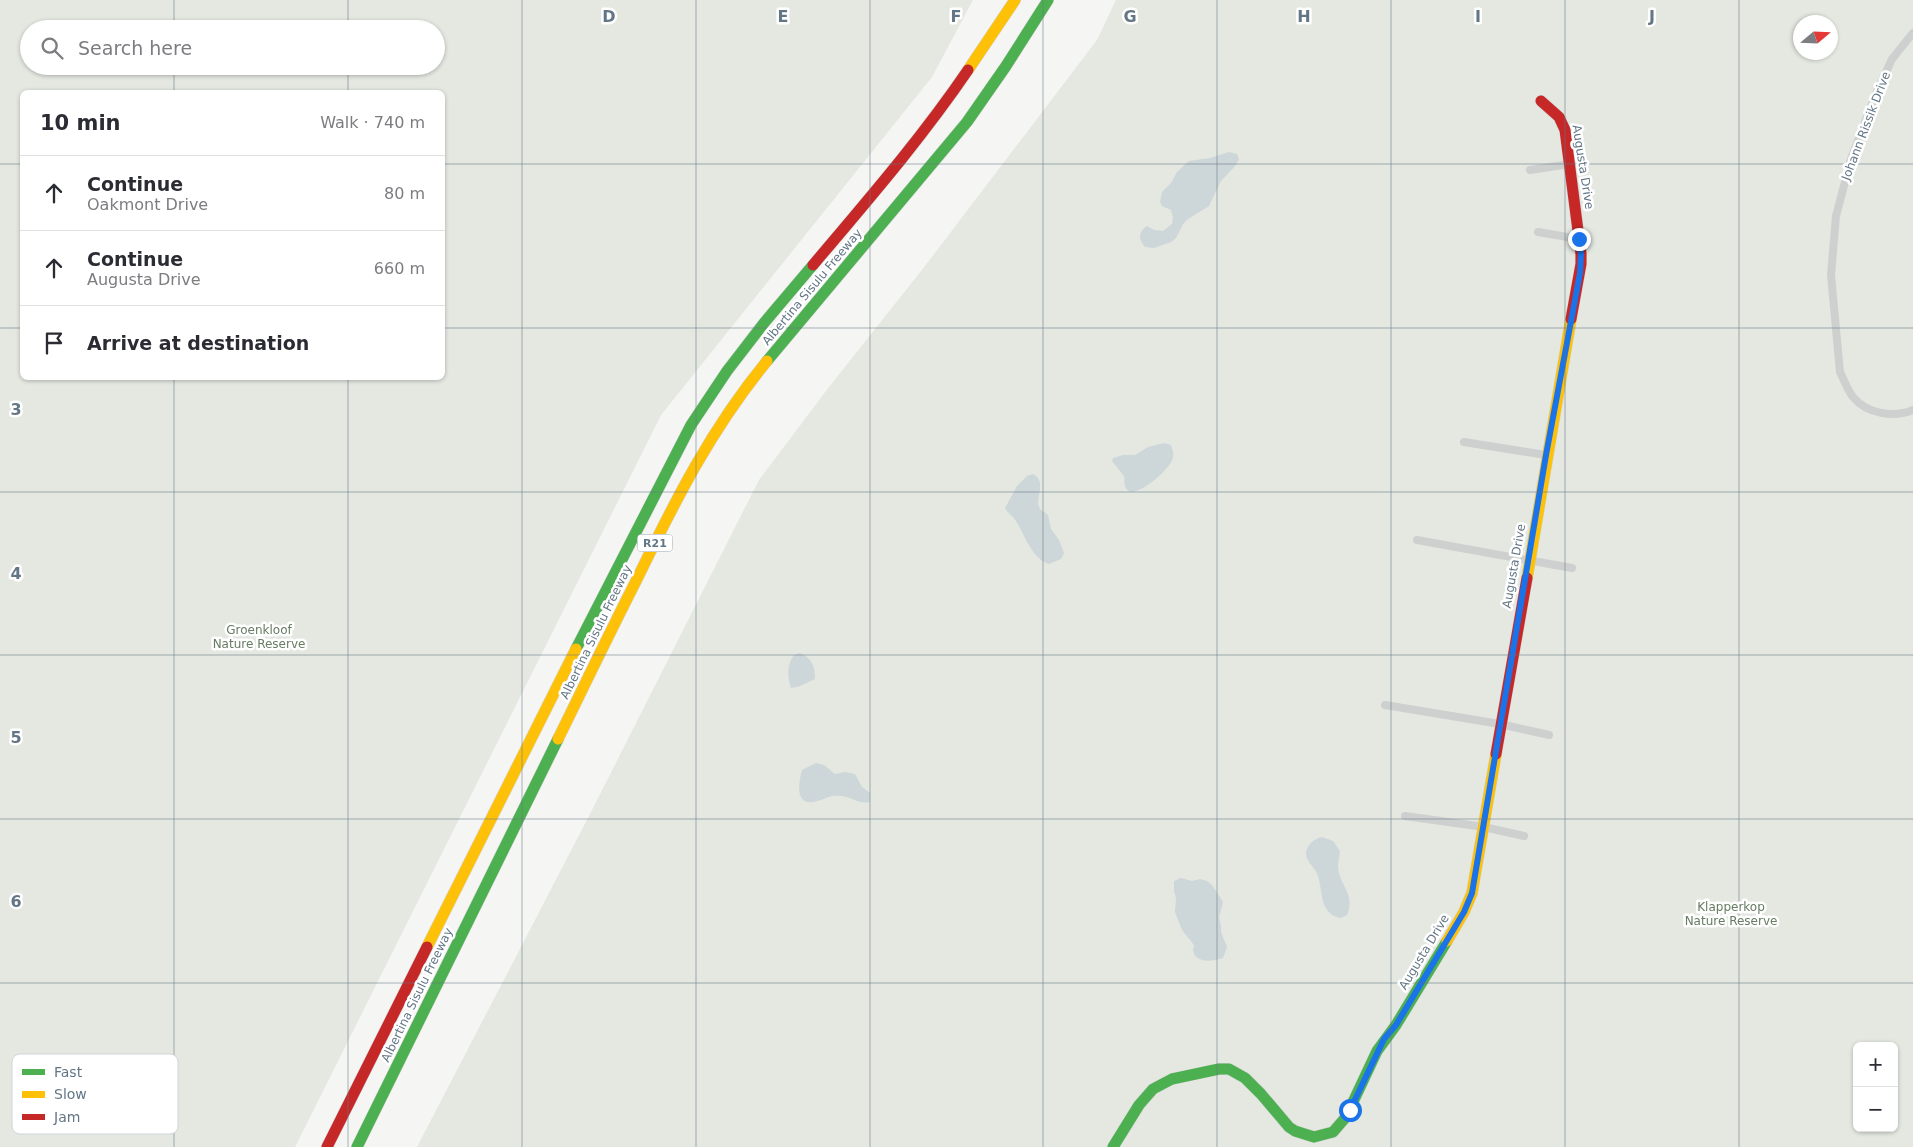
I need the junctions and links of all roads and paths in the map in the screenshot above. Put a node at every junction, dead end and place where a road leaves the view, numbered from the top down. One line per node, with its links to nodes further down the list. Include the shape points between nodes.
1 (1016, 0): 21 (main road, Albertina Sisulu Freeway / R21, via 944,105 764,323 691,425 556,687)
2 (1048, 0): 22 (main road, Albertina Sisulu Freeway / R21, via 967,122 752,381 710,439 671,510)
3 (1913, 33): 9 (street, Johann Rissik Drive, via 1892,59 1851,159 1836,216 1831,275 1840,372 1846,386 1861,404 1878,412 1899,414)
4 (1541, 101): 5 (main road, Augusta Drive, via 1564,124)
5 (1570, 164): 6 (street); 8 (main road, Augusta Drive)
6 (1530, 170)
7 (1538, 232): 8 (street)
8 (1579, 239): 11 (main road, Augusta Drive, via 1580,273)
9 (1913, 410)
10 (1464, 442): 11 (street)
11 (1546, 455): 13 (main road, Augusta Drive)
12 (1417, 540): 13 (street)
13 (1529, 560): 14 (street); 16 (main road, Augusta Drive)
14 (1572, 568)
15 (1385, 705): 16 (street)
16 (1500, 724): 17 (street); 19 (main road, Augusta Drive)
17 (1549, 735)
18 (1405, 816): 19 (street)
19 (1484, 827): 20 (street); 23 (main road, Augusta Drive, via 1469,902 1396,1025 1384,1039 1339,1127 1321,1136 1298,1134 1289,1128 1246,1078 1234,1071 1220,1069 1173,1079 1152,1089)
20 (1524, 836)
21 (327, 1147)
22 (357, 1147)
23 (1113, 1147)

